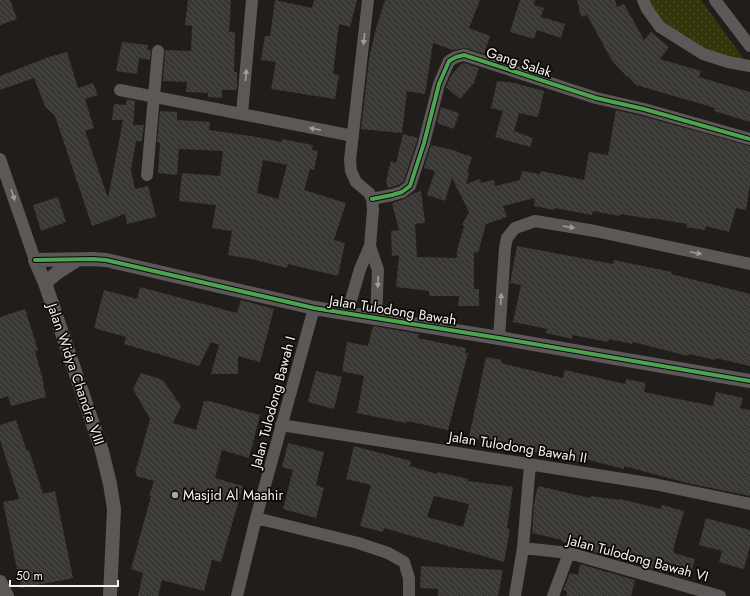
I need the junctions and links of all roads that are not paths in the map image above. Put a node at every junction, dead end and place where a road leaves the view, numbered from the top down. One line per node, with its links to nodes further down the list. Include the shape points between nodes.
1 (252, 0): 10 (street, one-way to 1)
2 (368, 0): 11 (street, one-way to 11)
3 (643, 0): 7 (street, via 660,27 704,54)
4 (715, 0): 5 (street)
5 (750, 46)
6 (158, 52): 9 (street)
7 (750, 66)
8 (120, 90): 9 (street)
9 (154, 96): 10 (street); 14 (street)
10 (242, 114): 11 (street, one-way to 10)
11 (353, 136): 15 (street, via 351,171 356,182)
12 (750, 139): 15 (street, Gang Salak, via 596,98 464,55 449,61 439,84 410,186 402,192)
13 (0, 159): 17 (street, Jalan Widya Chandra VIII, one-way to 17)
14 (147, 175)
15 (372, 199): 16 (street)
16 (370, 246): 22 (street, via 360,268); 23 (street, one-way to 23, via 378,270)
17 (35, 260): 18 (street, Jalan Tulodong Bawah); 20 (street, Jalan Widya Chandra VIII)
18 (77, 260): 20 (street); 21 (street, Jalan Tulodong Bawah, via 106,260)
19 (750, 264): 24 (street, one-way to 19, via 504,248 507,238 515,228 535,221)
20 (45, 283): 34 (street, Jalan Widya Chandra VIII, via 102,452 110,484 114,510)
21 (314, 308): 22 (street, Jalan Tulodong Bawah); 26 (street, Jalan Tulodong Bawah I)
22 (347, 314): 23 (street, Jalan Tulodong Bawah)
23 (376, 319): 24 (street, Jalan Tulodong Bawah)
24 (499, 338): 25 (street, Jalan Tulodong Bawah)
25 (750, 381)
26 (281, 425): 27 (street, Jalan Tulodong Bawah II); 29 (street, Jalan Tulodong Bawah I)
27 (530, 464): 28 (street, Jalan Tulodong Bawah II, via 654,484); 30 (street)
28 (750, 504)
29 (256, 518): 35 (street, Jalan Tulodong Bawah I); 36 (street, via 388,553 404,562 409,578)
30 (523, 548): 31 (street, Jalan Tulodong Bawah VI); 37 (street)
31 (569, 553): 38 (street); 39 (street, Jalan Tulodong Bawah VI)
32 (0, 582): 33 (street)
33 (7, 596)
34 (110, 596)
35 (237, 596)
36 (409, 596)
37 (515, 596)
38 (553, 596)
39 (720, 596)

